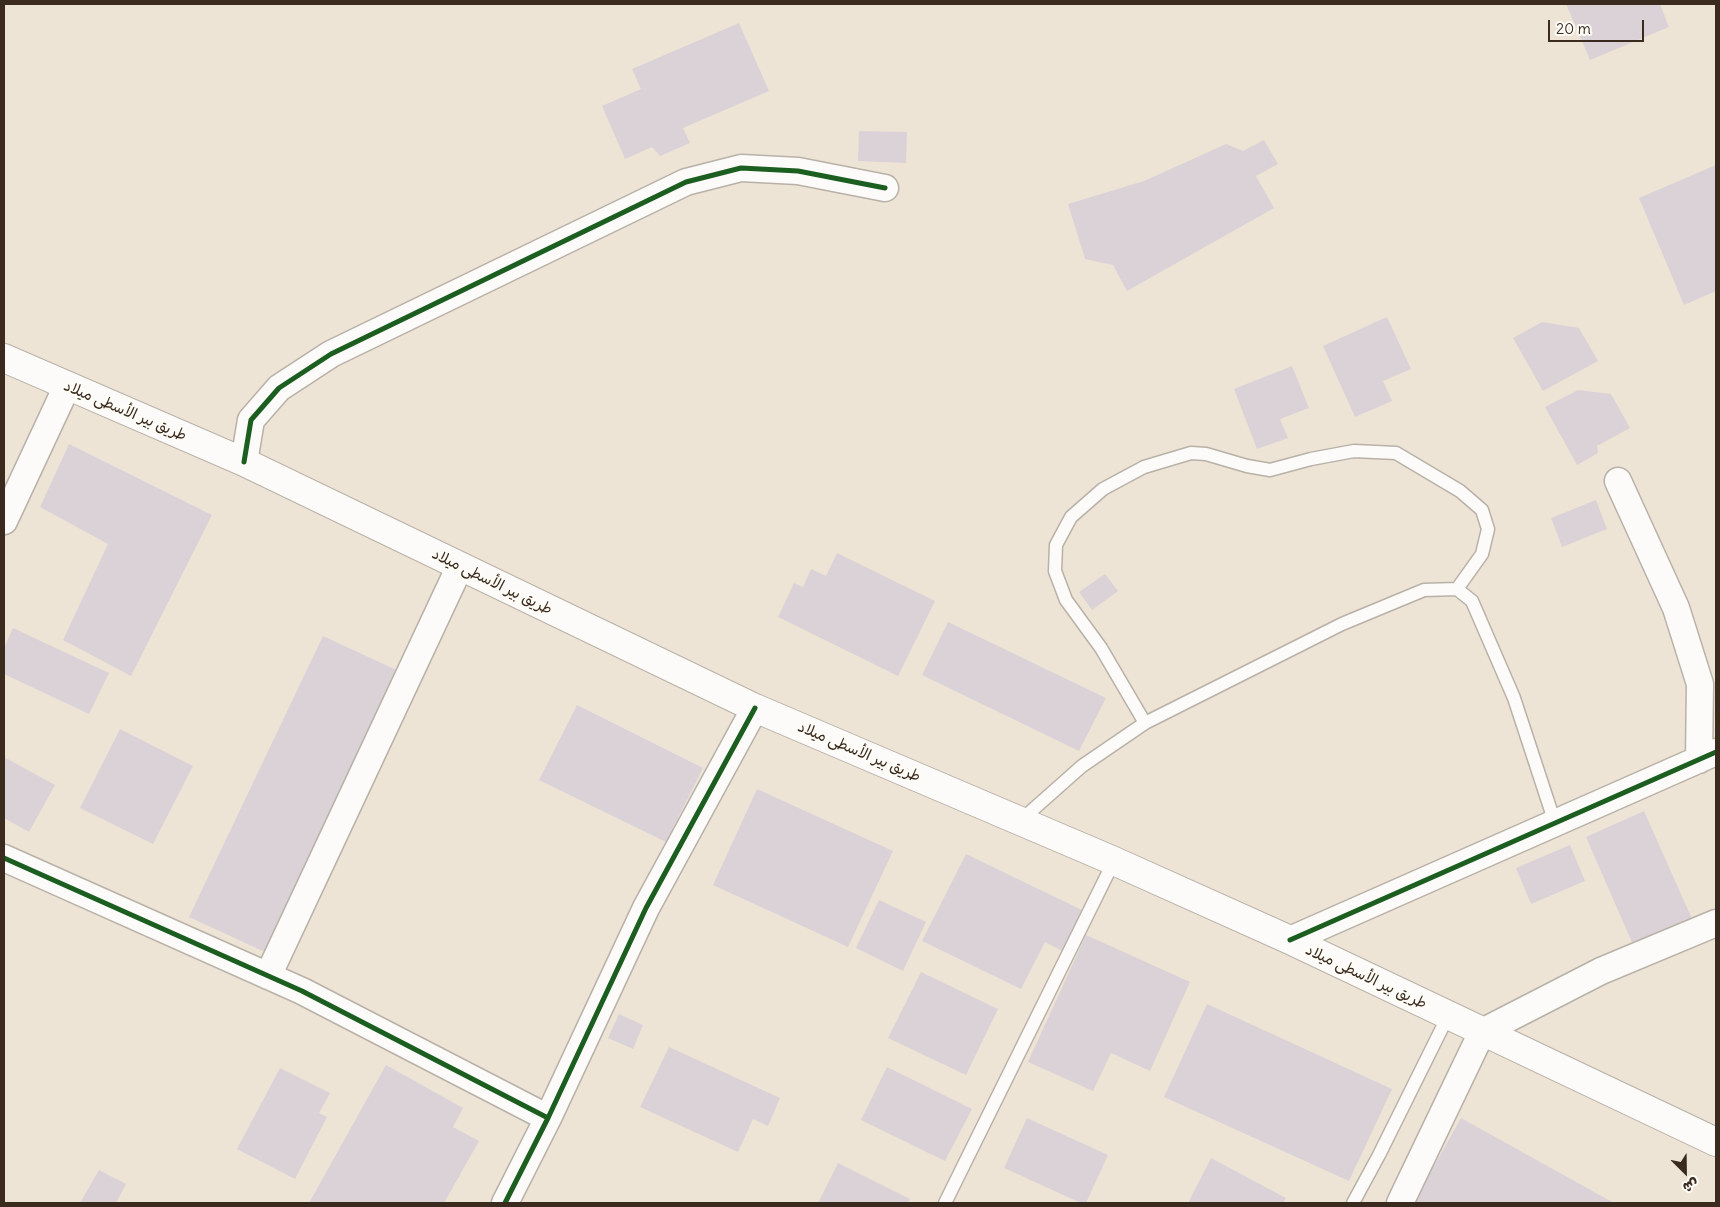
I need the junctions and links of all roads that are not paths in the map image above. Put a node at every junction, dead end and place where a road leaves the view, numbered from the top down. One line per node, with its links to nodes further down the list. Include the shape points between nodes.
1 (885, 188): 4 (street, via 798,171 741,168 686,182 331,354 278,388 251,420)
2 (4, 358): 3 (main road, طريق بير الأسطى ميلاد)
3 (67, 386): 4 (main road, طريق بير الأسطى ميلاد); 6 (street)
4 (244, 462): 7 (main road, طريق بير الأسطى ميلاد)
5 (1618, 481): 11 (street, via 1676,608 1700,684)
6 (4, 520)
7 (460, 566): 9 (main road, طريق بير الأسطى ميلاد); 18 (street)
8 (1457, 589): 10 (lane, via 1424,590 1342,624); 10 (lane, via 1482,554 1488,529 1482,510 1460,492 1396,453 1354,451 1270,470 1206,454 1190,454 1144,467 1103,489 1071,516 1056,545 1055,571 1066,600 1101,648); 13 (lane, via 1472,602 1514,698)
9 (755, 708): 12 (main road, طريق بير الأسطى ميلاد); 21 (street, via 646,908)
10 (1145, 722): 12 (lane, via 1082,766)
11 (1708, 756): 13 (street)
12 (1020, 821): 14 (main road, طريق بير الأسطى ميلاد)
13 (1555, 823): 17 (street)
14 (1114, 861): 17 (main road, طريق بير الأسطى ميلاد); 24 (lane)
15 (5, 863): 18 (street)
16 (1716, 923): 20 (street, via 1601,971)
17 (1290, 940): 19 (main road, طريق بير الأسطى ميلاد)
18 (268, 976): 21 (street)
19 (1448, 1016): 20 (main road, طريق بير الأسطى ميلاد); 25 (lane)
20 (1482, 1032): 22 (main road, طريق بير الأسطى ميلاد); 26 (street)
21 (548, 1118): 23 (street)
22 (1716, 1142)
23 (504, 1203)
24 (945, 1203)
25 (1352, 1203)
26 (1400, 1203)

